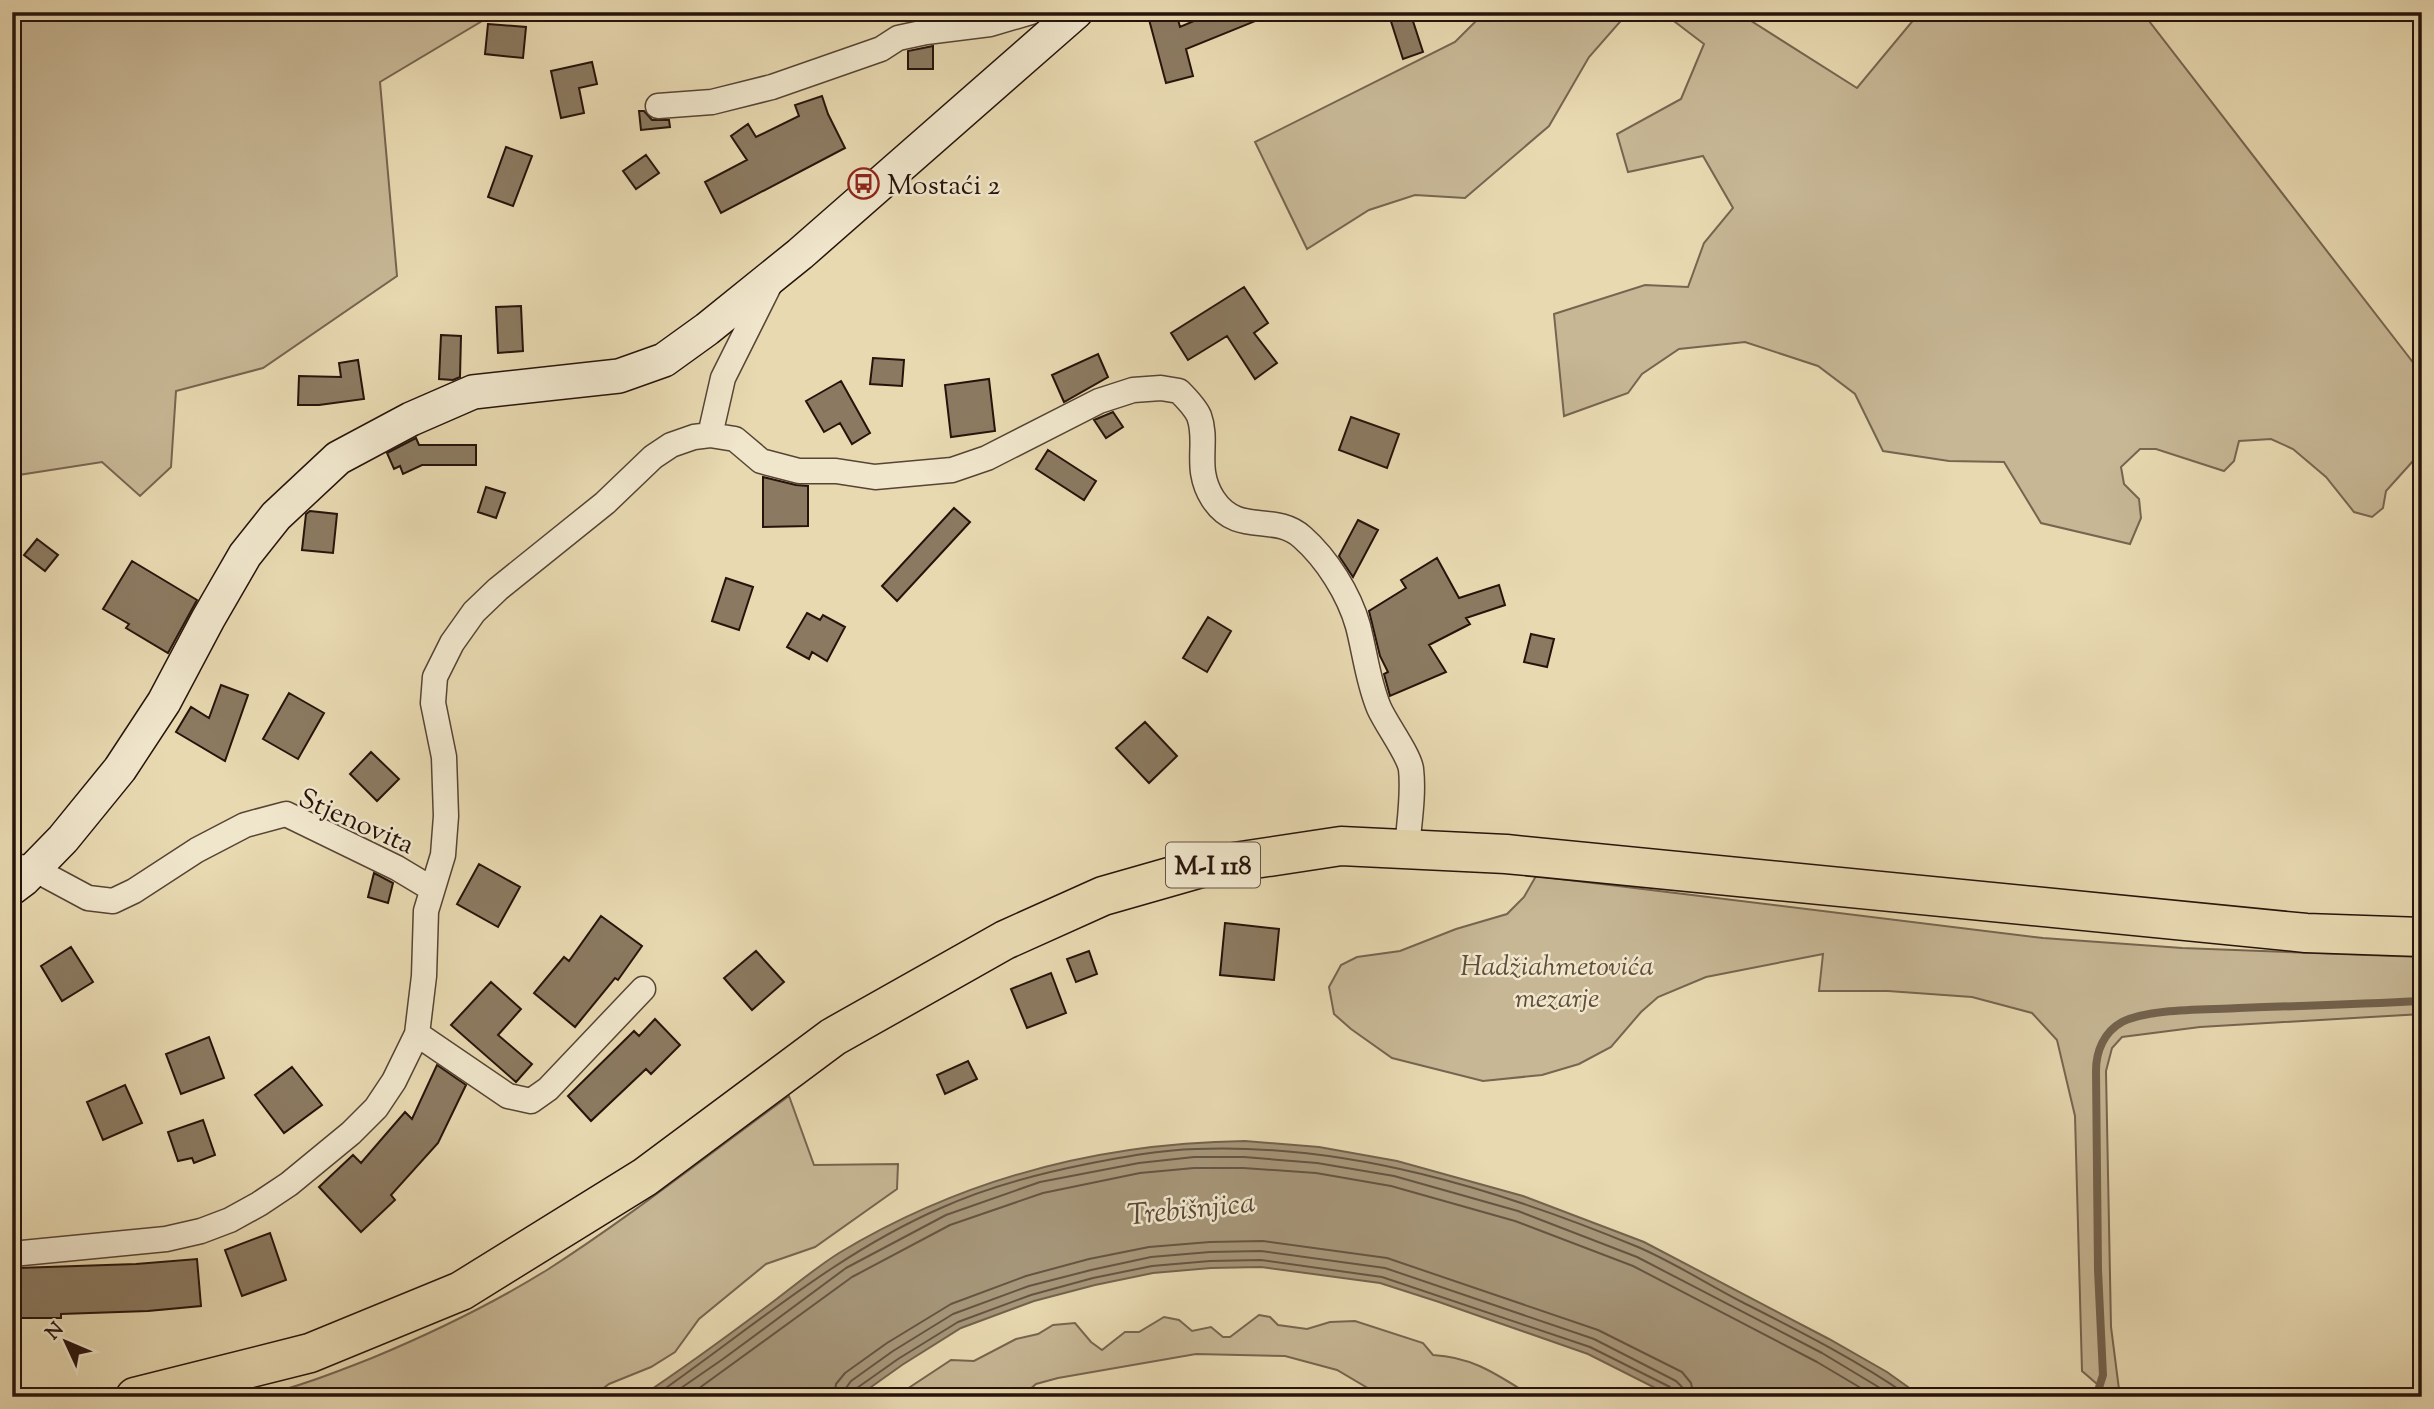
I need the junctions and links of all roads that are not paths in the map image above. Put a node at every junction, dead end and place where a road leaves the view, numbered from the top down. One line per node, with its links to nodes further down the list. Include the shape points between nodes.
1 (1031, 12): 3 (street, via 990,24 898,38 881,49 772,87 712,102)
2 (1076, 12): 4 (street)
3 (658, 106)
4 (776, 273): 5 (street, via 723,378); 7 (street, via 664,359 619,376 473,392 338,458 276,516 245,555 164,702 120,769 63,839)
5 (710, 435): 6 (street, via 735,439 761,461 799,471 875,477 953,470 987,458 1099,401 1133,390 1179,391 1199,416 1201,468 1212,498 1228,517 1286,527 1302,537 1346,592 1378,706 1411,767); 8 (street, via 671,445 653,457 605,503 498,589 452,643 435,677 433,703 446,795 443,855)
6 (1407, 849): 9 (main road, M-I 118, via 1506,854 2306,933); 13 (main road, M-I 118, via 1341,846 1208,866 1103,896 1005,940 833,1037 645,1177 461,1291 310,1353)
7 (19, 875): 8 (street, Stjenovita, via 88,898 113,901 245,825 286,814)
8 (432, 889): 11 (street, Stjenovita, via 426,911)
9 (2422, 937)
10 (643, 989): 11 (street, via 548,1089 531,1101 508,1096)
11 (417, 1034): 12 (street, Stjenovita, via 376,1108 289,1184 250,1210 201,1231 166,1239)
12 (12, 1254)
13 (135, 1397)

